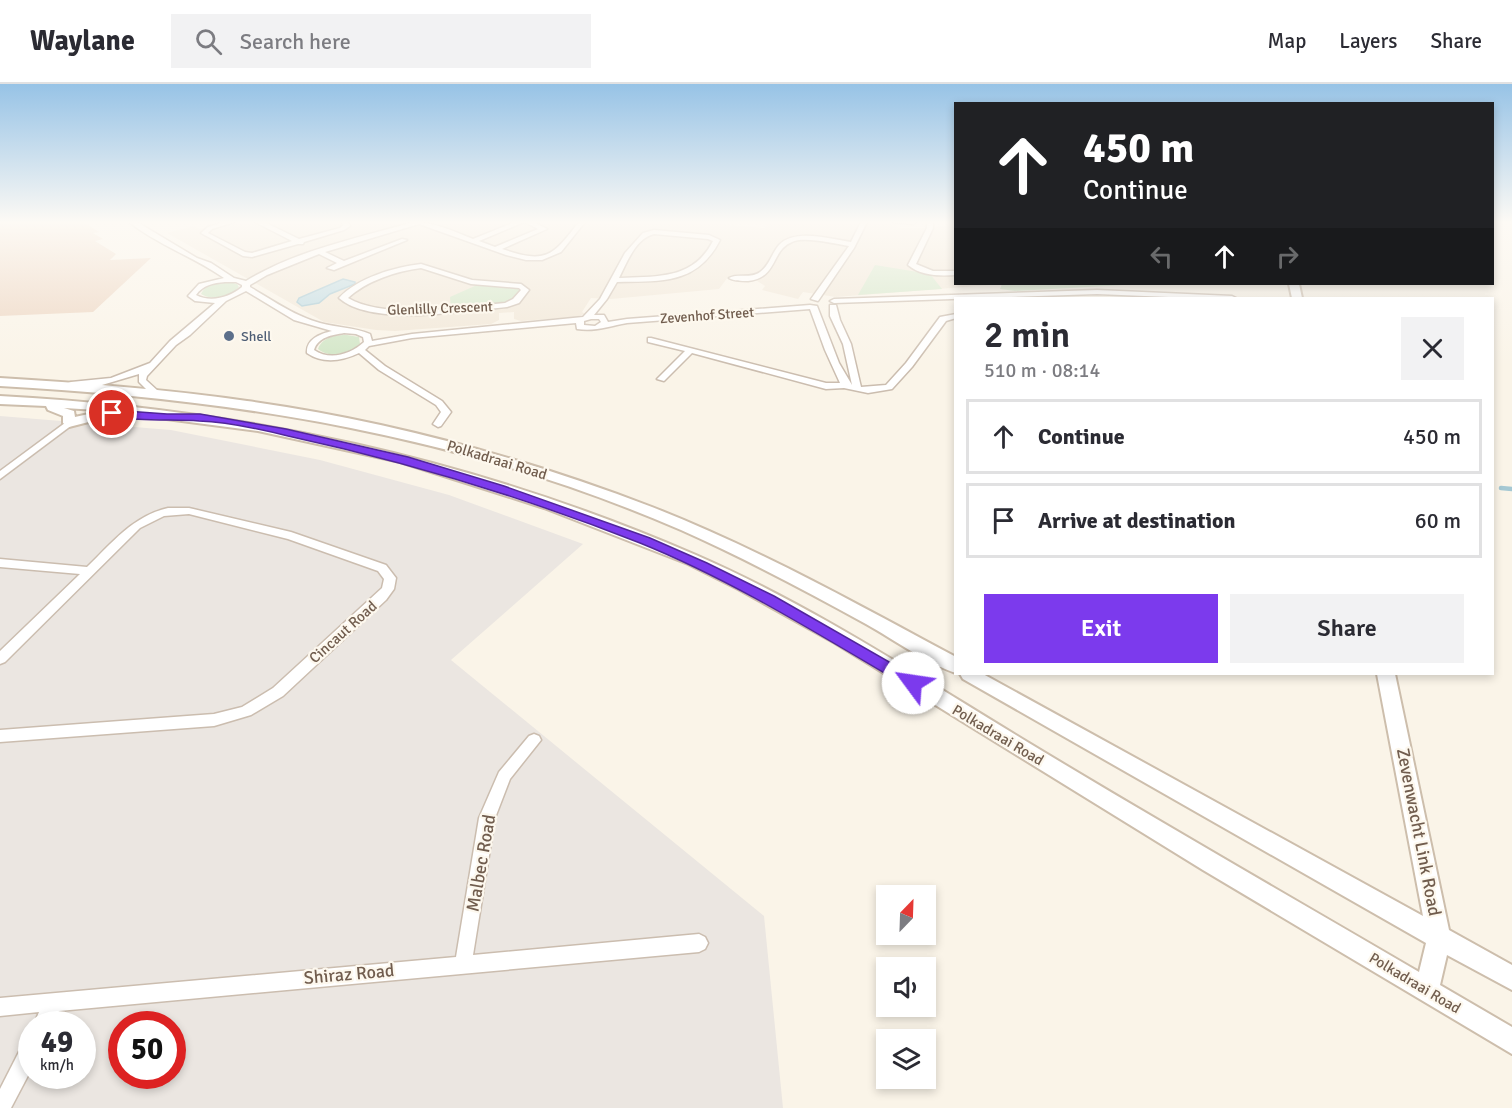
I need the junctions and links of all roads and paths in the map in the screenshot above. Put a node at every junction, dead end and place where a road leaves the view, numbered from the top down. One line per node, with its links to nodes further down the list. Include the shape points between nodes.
1 (206, 270): 17 (street, via 206,279)
2 (218, 270): 14 (street, Zevenhof Street)
3 (273, 270): 11 (street)
4 (402, 270): 26 (street, Glenlilly Crescent, via 343,298 357,307 393,312)
5 (434, 270): 26 (street, Glenlilly Crescent, via 471,282 524,288)
6 (620, 270): 15 (street)
7 (694, 270): 15 (street, via 678,276)
8 (766, 270): 13 (street, via 762,276)
9 (843, 270): 23 (street)
10 (924, 270): 12 (street)
11 (264, 273): 14 (street); 16 (street)
12 (954, 273)
13 (734, 278)
14 (234, 280): 16 (street, Zevenhof Street); 17 (street)
15 (613, 280): 28 (street)
16 (246, 286): 20 (street); 32 (street, Zevenhof Street, via 308,322)
17 (198, 288): 22 (street, via 192,296)
18 (976, 297): 19 (street, via 1097,292)
19 (1210, 297)
20 (226, 298): 22 (street); 35 (street, via 261,303 309,328); 37 (street)
21 (954, 298): 23 (street)
22 (203, 300): 37 (street)
23 (830, 301): 24 (street); 47 (street, via 846,340 850,369)
24 (812, 304): 25 (street, Zevenhof Street); 28 (street, Zevenhof Street); 30 (street)
25 (781, 309): 28 (street, Zevenhof Street, via 627,321); 30 (street, via 799,312)
26 (506, 312): 31 (street, Glenlilly Crescent)
27 (954, 316): 47 (street, via 943,319 889,387)
28 (600, 318): 29 (street); 29 (street, Zevenhof Street, via 591,329)
29 (582, 322): 31 (street, Zevenhof Street)
30 (817, 322): 46 (street)
31 (505, 328): 34 (street, Zevenhof Street)
32 (344, 331): 33 (street, Zevenhof Street); 35 (street)
33 (364, 334): 34 (street, Zevenhof Street); 38 (street, via 368,340)
34 (412, 336): 38 (street, Zevenhof Street)
35 (317, 339): 40 (street, via 310,346 311,353 321,357)
36 (651, 340): 39 (street)
37 (173, 343): 41 (street)
38 (363, 347): 40 (street, Zevenhof Street); 42 (street)
39 (690, 351): 43 (street); 46 (street, via 826,386)
40 (342, 356): 42 (street)
41 (155, 360): 45 (street, via 124,378); 48 (street, via 142,380)
42 (382, 368): 52 (street, via 439,403 446,412)
43 (661, 379)
44 (0, 382): 45 (main road, Polkadraai Road)
45 (61, 385): 48 (main road, Polkadraai Road)
46 (845, 385): 47 (street)
47 (858, 389)
48 (156, 393): 57 (main road, Polkadraai Road, via 336,418 520,466 648,511 720,542 819,590)
49 (0, 401): 50 (main road, Polkadraai Road); 51 (main road, via 59,409 69,414)
50 (200, 418): 51 (main road, via 112,413); 66 (main road, Polkadraai Road, via 342,444 457,476 635,537 702,566 852,646)
51 (69, 423): 53 (street)
52 (438, 424)
53 (0, 476)
54 (0, 562): 55 (street)
55 (90, 571): 56 (street, Cincaut Road); 60 (street, Cincaut Road, via 145,520 176,509 291,536 382,568 390,579 382,597 278,692 246,711 214,720)
56 (0, 659)
57 (954, 665)
58 (971, 675): 62 (main road)
59 (1386, 675): 62 (main road, Zevenwacht Link Road)
60 (0, 736)
61 (534, 740): 64 (street, Malbec Road, via 504,776 487,818)
62 (1439, 938): 65 (main road); 66 (main road, Zevenwacht Link Road)
63 (699, 943): 64 (street, Shiraz Road)
64 (463, 964): 67 (street, Shiraz Road)
65 (1512, 978)
66 (1427, 990): 70 (main road, Polkadraai Road)
67 (54, 1002): 68 (street, Shiraz Road); 69 (street)
68 (0, 1007)
69 (50, 1011)
70 (1512, 1041)
71 (18, 1075): 72 (street)
72 (1, 1108)

